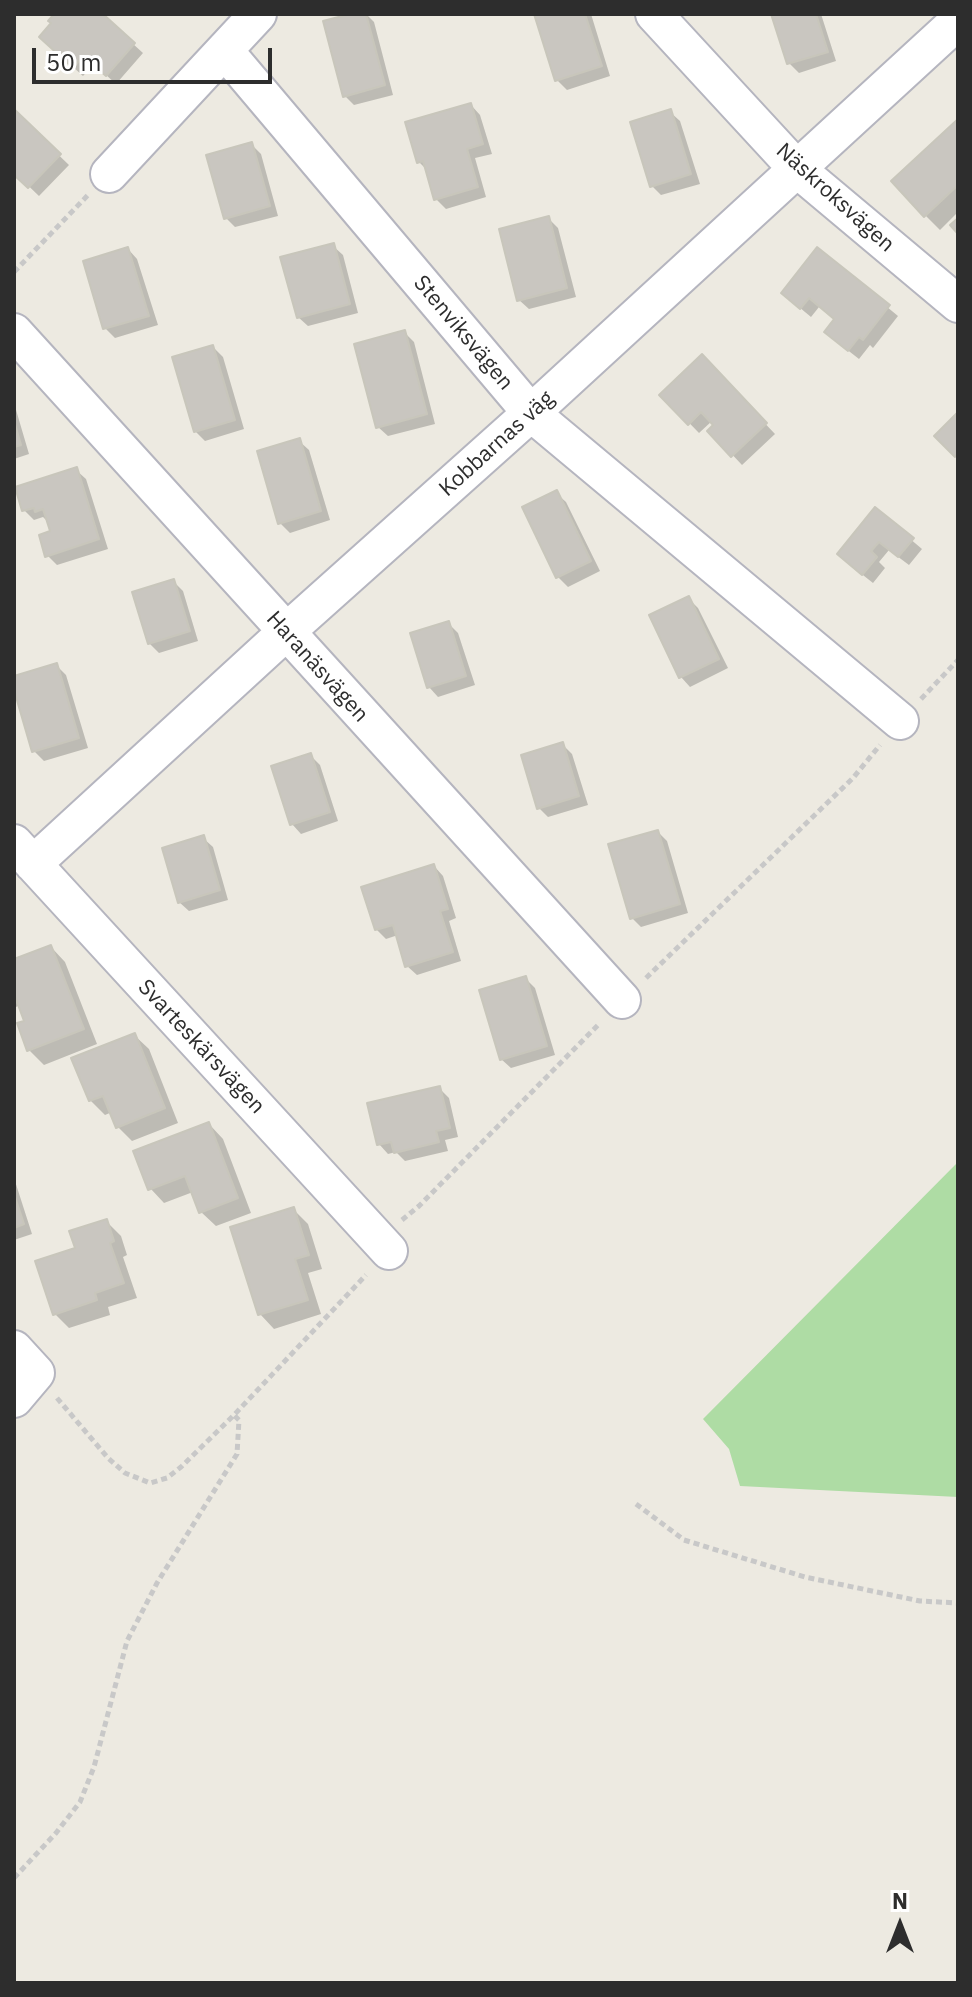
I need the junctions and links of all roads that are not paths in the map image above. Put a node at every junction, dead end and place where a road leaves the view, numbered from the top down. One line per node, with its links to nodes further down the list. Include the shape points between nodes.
1 (258, 14): 4 (street)
2 (654, 14): 5 (street, Näskroksvägen)
3 (958, 21): 5 (street, Kobbarnas väg)
4 (225, 51): 6 (street); 9 (street, Stenviksvägen)
5 (797, 169): 7 (street, Näskroksvägen); 9 (street, Kobbarnas väg)
6 (109, 174)
7 (958, 304)
8 (14, 332): 10 (street, Haranäsvägen)
9 (531, 413): 10 (street, Kobbarnas väg); 11 (street, Stenviksvägen)
10 (286, 632): 12 (street, Kobbarnas väg); 13 (street, Haranäsvägen)
11 (900, 721)
12 (24, 853): 14 (street, Svarteskärsvägen)
13 (622, 1000)
14 (384, 1245)

